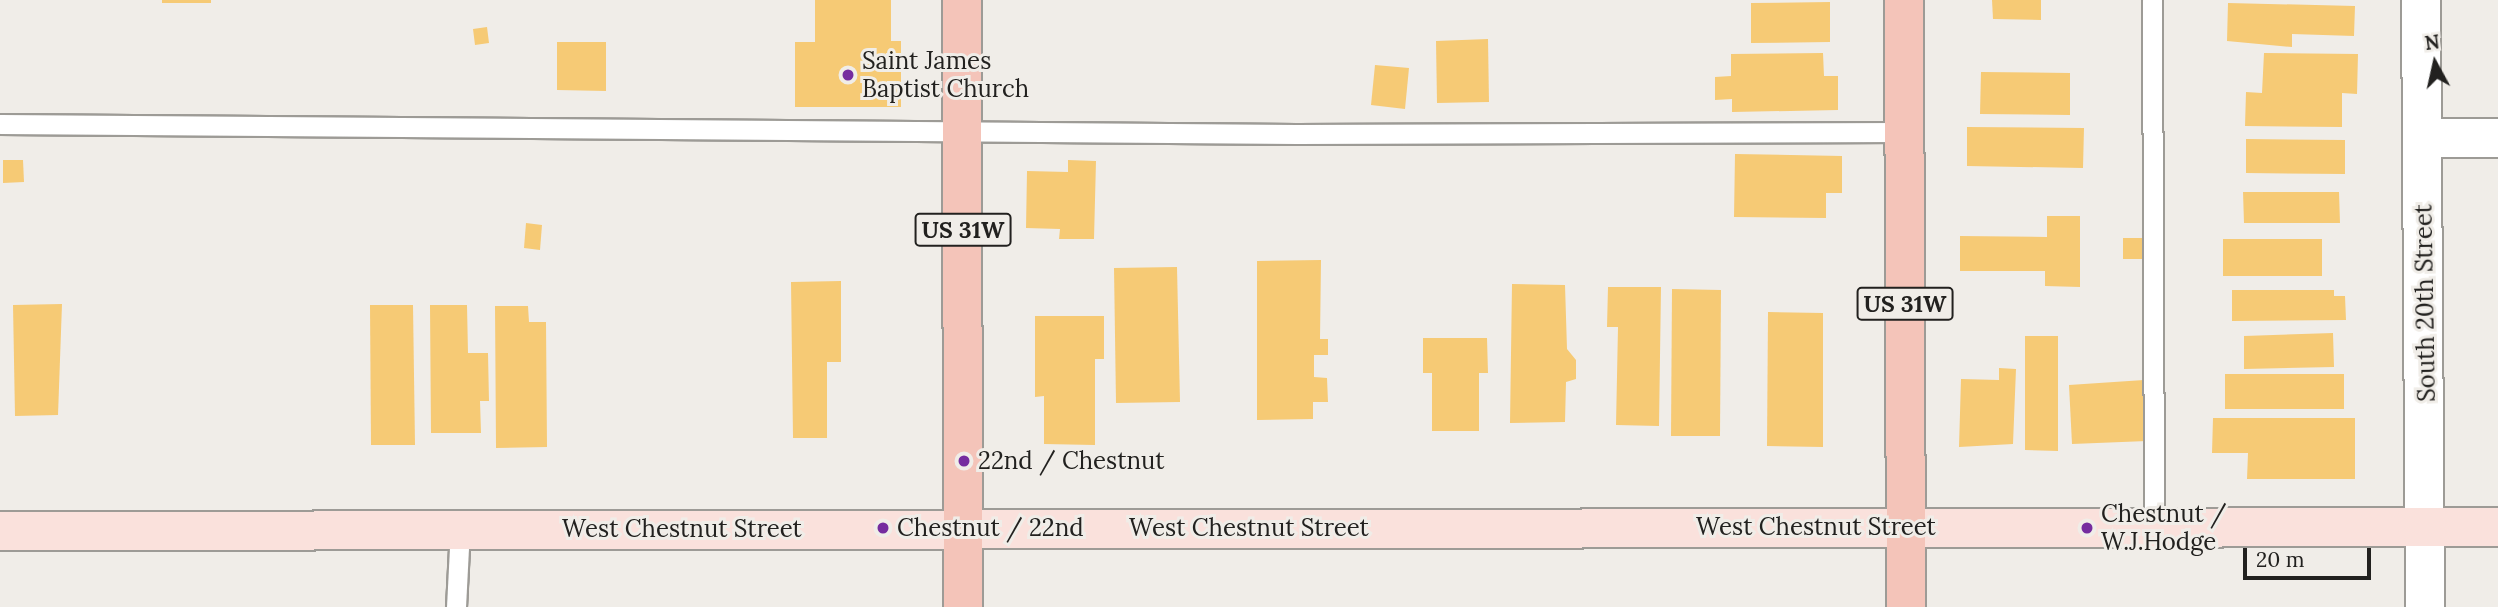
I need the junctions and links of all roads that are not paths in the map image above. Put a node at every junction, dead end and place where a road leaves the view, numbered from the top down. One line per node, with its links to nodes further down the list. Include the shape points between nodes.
1 (962, 0): 6 (main road, US 31W)
2 (1904, 0): 7 (main road, US 31W)
3 (2152, 0): 13 (lane)
4 (2421, 0): 8 (street, South 20th Street)
5 (0, 124): 6 (lane)
6 (963, 130): 7 (lane); 12 (main road, US 31W)
7 (1904, 132): 10 (main road, US 31W)
8 (2423, 138): 9 (street); 15 (street, South 20th Street)
9 (2498, 138)
10 (1906, 527): 12 (main road, West Chestnut Street); 13 (main road, West Chestnut Street); 19 (main road, US 31W)
11 (2498, 527): 15 (main road, West Chestnut Street)
12 (964, 528): 14 (main road, West Chestnut Street); 18 (main road, US 31W)
13 (2154, 528): 15 (main road, West Chestnut Street)
14 (460, 529): 16 (main road, West Chestnut Street); 17 (lane)
15 (2427, 529): 20 (street, South 20th Street)
16 (0, 531)
17 (456, 607)
18 (963, 607)
19 (1906, 607)
20 (2425, 607)

